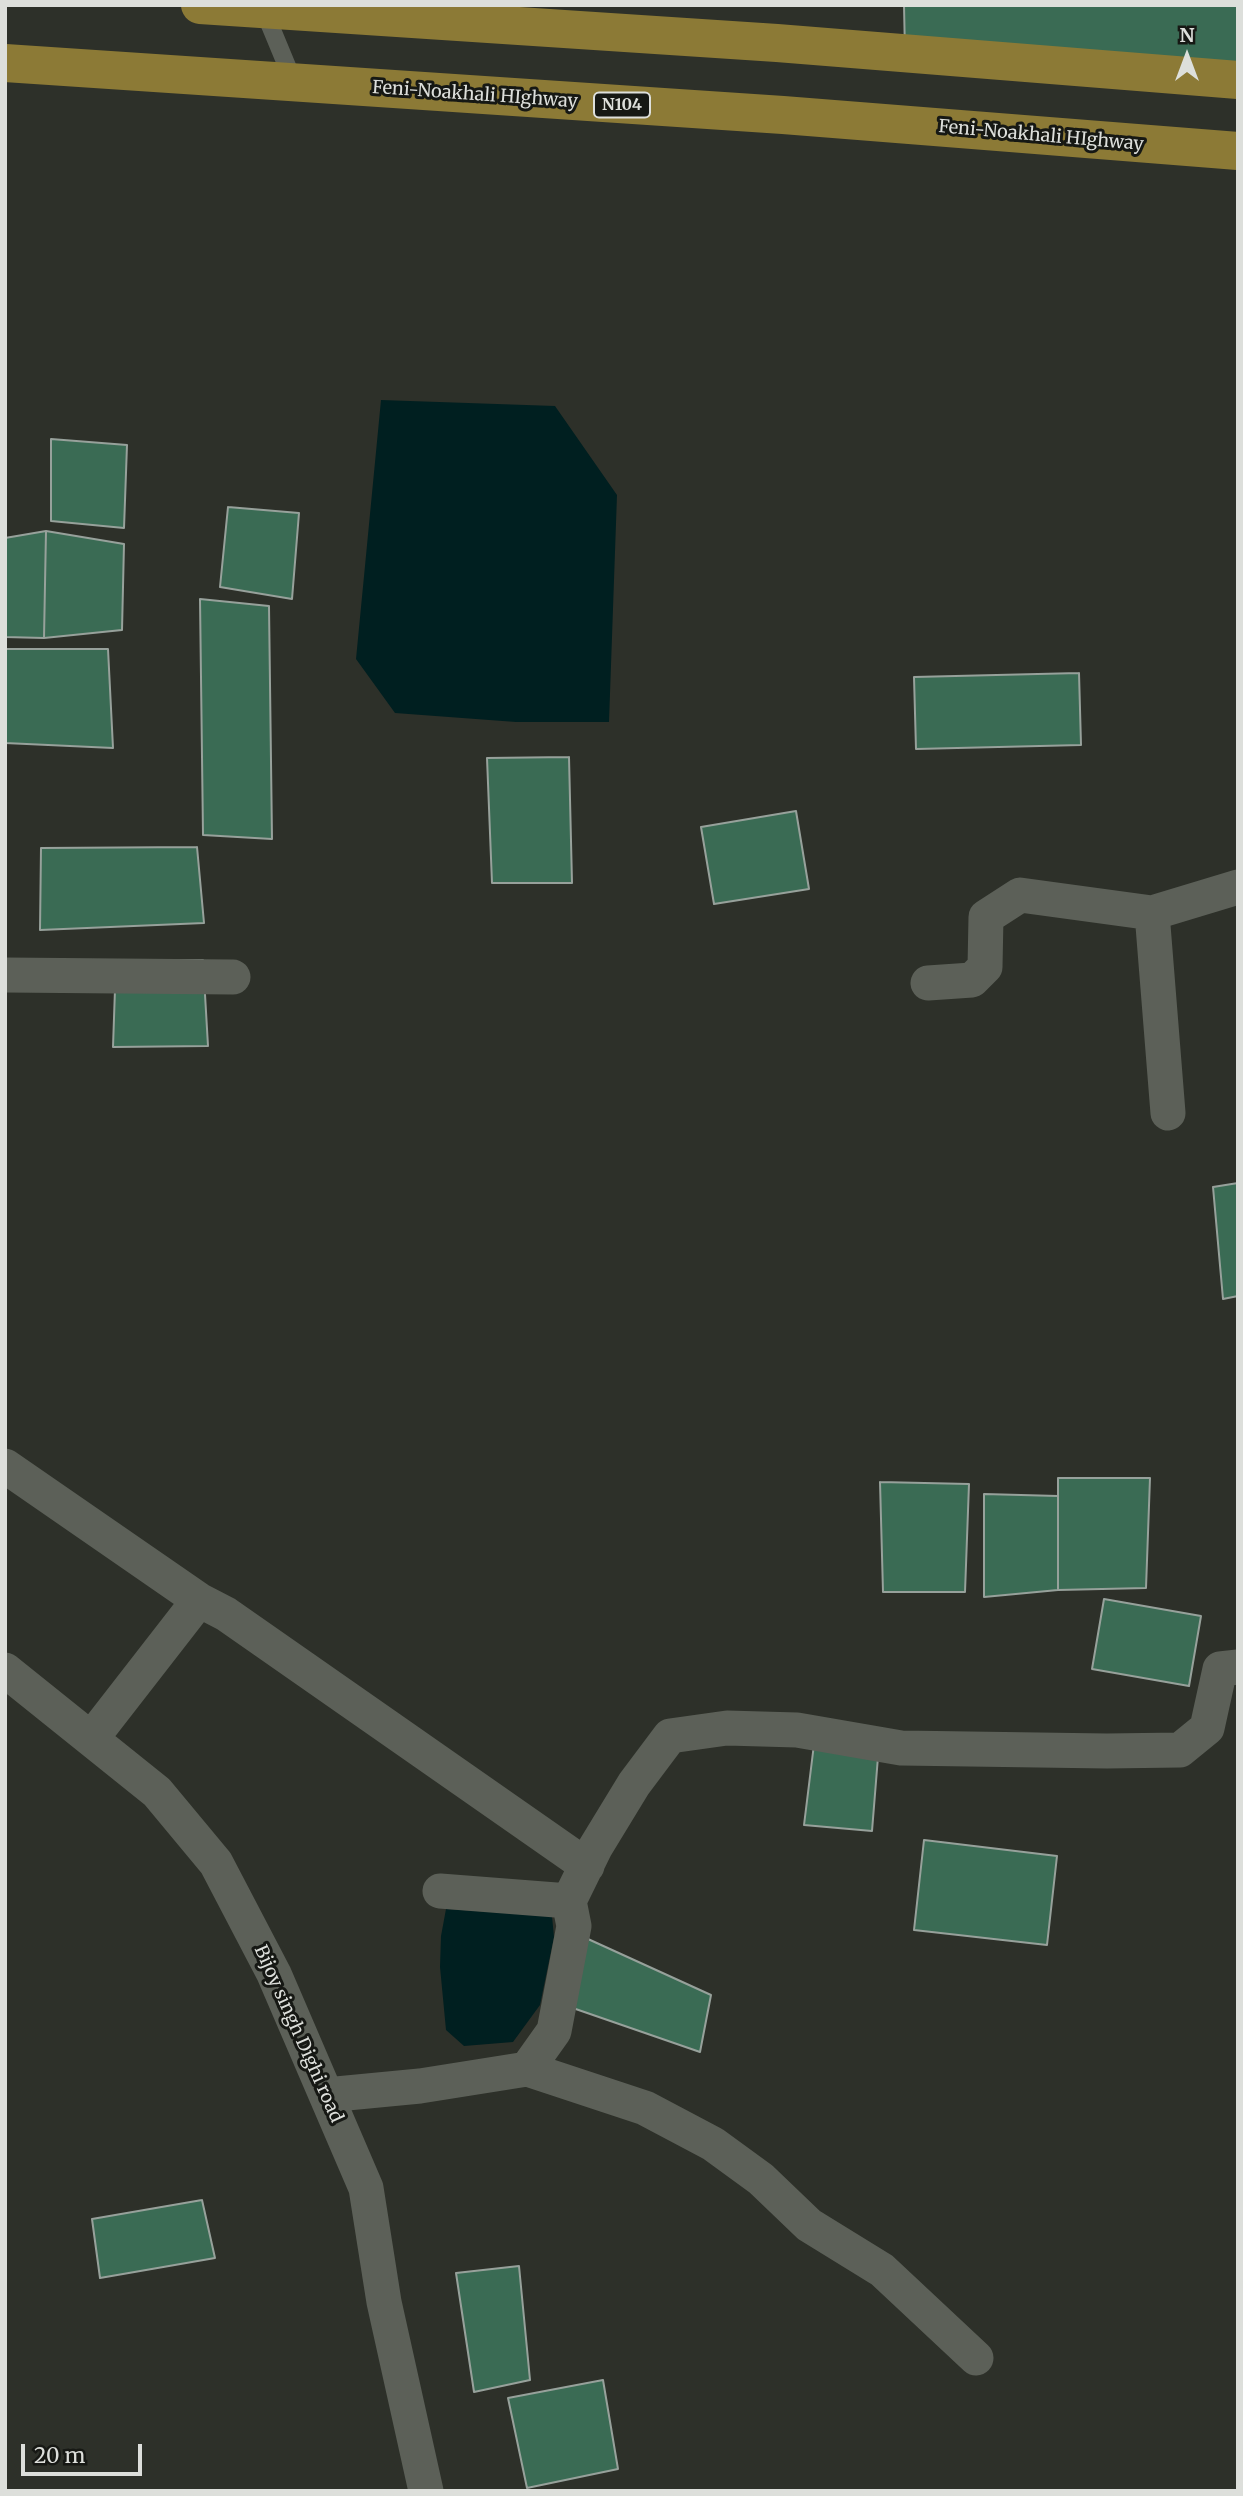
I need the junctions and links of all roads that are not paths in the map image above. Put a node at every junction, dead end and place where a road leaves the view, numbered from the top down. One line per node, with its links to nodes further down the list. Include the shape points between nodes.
1 (200, 5): 2 (highway)
2 (290, 8): 4 (highway); 5 (lane, via 265,13)
3 (5, 63): 5 (highway, Feni-Noakhali HIghway / N104)
4 (1238, 79)
5 (294, 83): 6 (highway, Feni-Noakhali HIghway / N104)
6 (1238, 151)
7 (1238, 887): 8 (street)
8 (1152, 913): 11 (street, via 1020,895 986,917 985,967 972,980); 12 (street)
9 (5, 975): 10 (street)
10 (233, 976)
11 (928, 983)
12 (1168, 1113)
13 (5, 1466): 14 (street)
14 (199, 1600): 17 (street); 18 (street, via 226,1614)
15 (1238, 1667): 18 (street, via 1220,1669 1207,1728 1180,1750 901,1748 797,1730 727,1728 670,1736 634,1784)
16 (5, 1670): 17 (street, Bijoy singh Dighi road)
17 (90, 1739): 22 (street, Bijoy singh Dighi road, via 157,1792 216,1863 274,1974)
18 (587, 1866): 20 (street)
19 (440, 1891): 20 (street)
20 (569, 1901): 21 (street, via 574,1926 554,2031)
21 (527, 2069): 22 (street); 23 (street, via 645,2108 712,2144 761,2179 809,2225 882,2270)
22 (326, 2095): 24 (street, Bijoy singh Dighi road, via 366,2188 384,2302)
23 (976, 2358)
24 (426, 2491)

